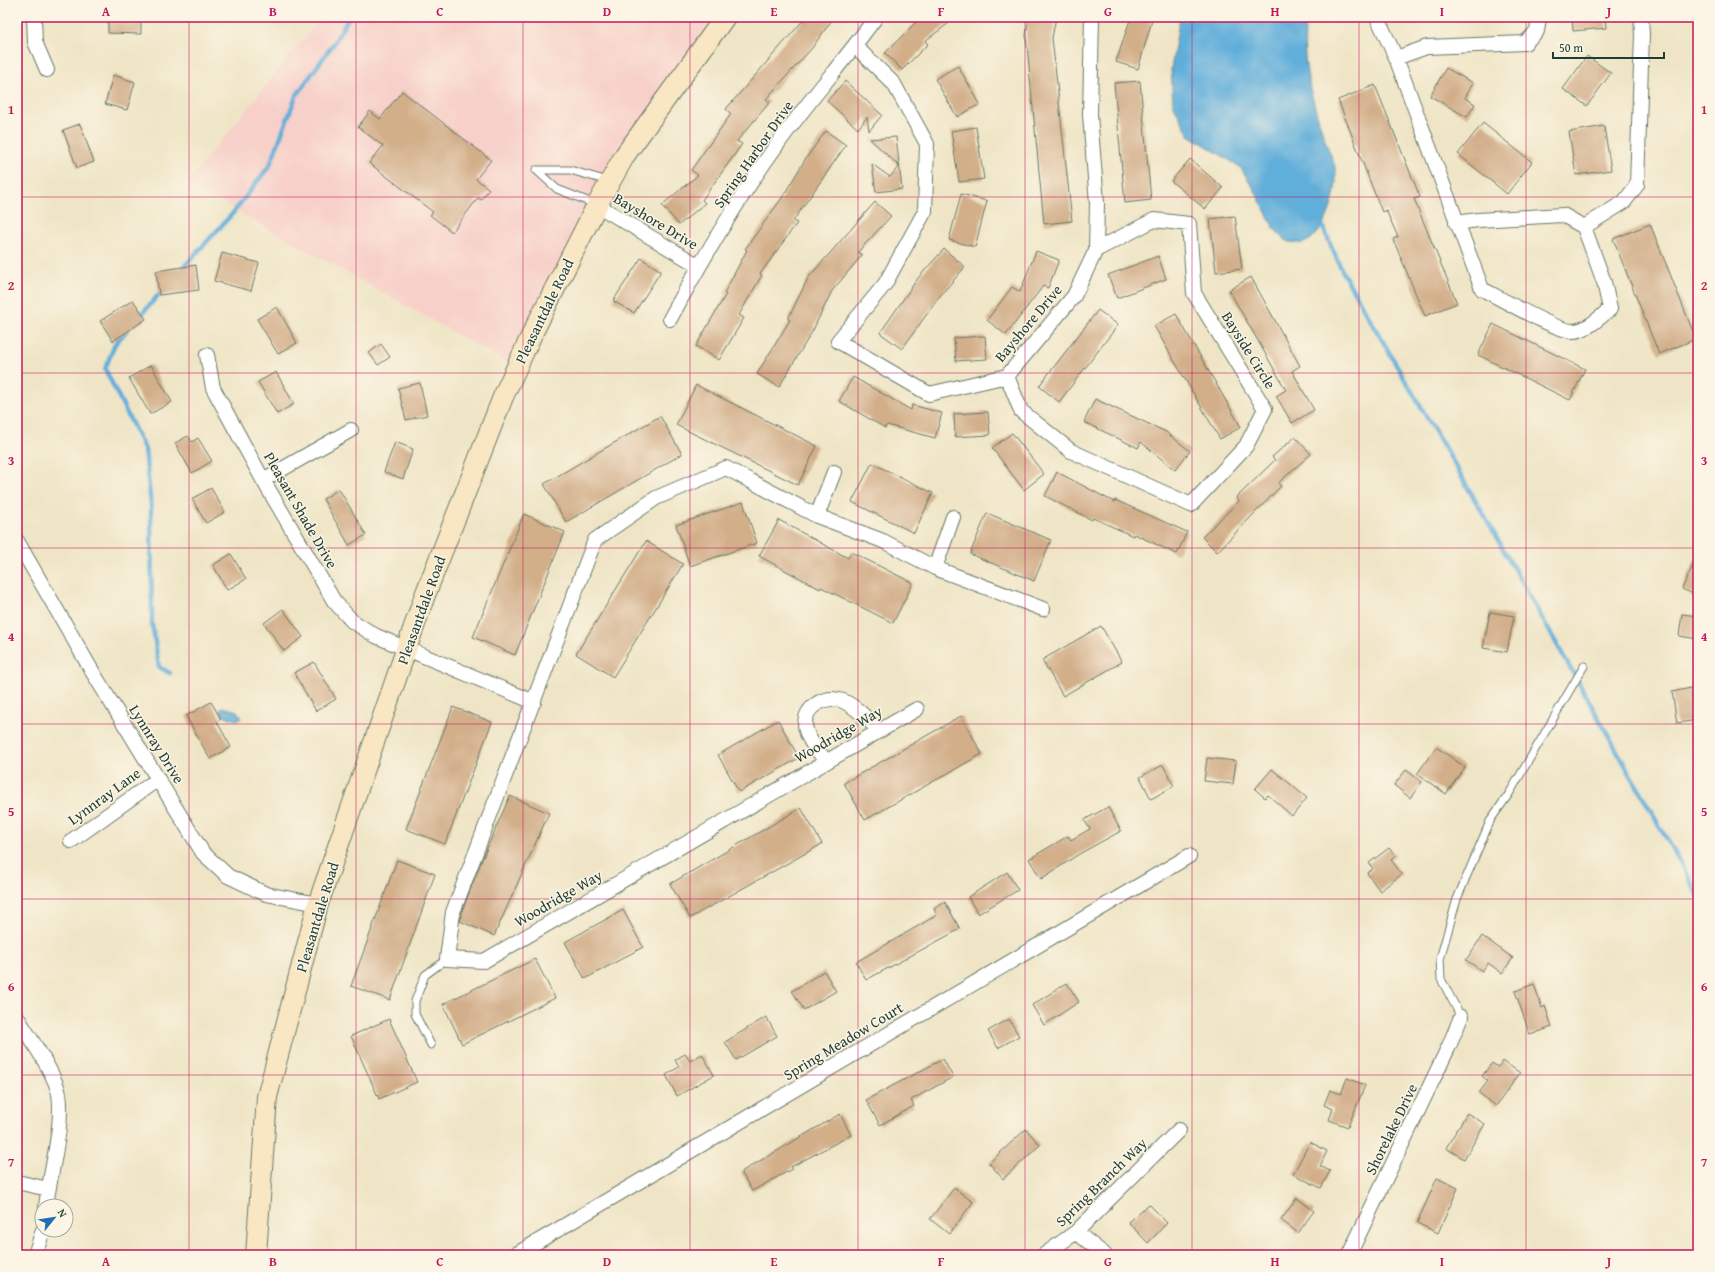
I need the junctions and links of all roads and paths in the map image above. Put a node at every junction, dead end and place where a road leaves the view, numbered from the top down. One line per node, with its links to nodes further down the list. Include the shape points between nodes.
1 (34, 17): 10 (street, via 35,42)
2 (725, 17): 11 (main road, Pleasantdale Road, via 625,156)
3 (876, 17): 8 (street, Spring Harbor Drive)
4 (1092, 17): 15 (street, Bayshore Drive, via 1090,115 1097,203)
5 (1377, 17): 9 (street)
6 (1539, 17): 9 (street, via 1537,31 1525,43 1427,47)
7 (1641, 17): 14 (street, via 1637,185 1624,202)
8 (855, 46): 16 (street, Spring Harbor Drive, via 778,142); 19 (street, Bayshore Drive, via 894,84 927,144 925,211 885,284 838,341 929,394)
9 (1396, 58): 13 (street)
10 (47, 70)
11 (610, 181): 12 (main road, Pleasantdale Road); 12 (lane, via 570,170 536,170 557,189)
12 (597, 205): 16 (street, Bayshore Drive); 28 (main road, Pleasantdale Road, via 503,397 425,595)
13 (1456, 223): 14 (street, via 1563,215); 14 (street, via 1482,289 1548,323 1573,332 1586,327 1610,309 1604,282)
14 (1584, 227)
15 (1096, 250): 19 (street, Bayshore Drive, via 1074,296); 19 (street, Bayside Circle, via 1154,220 1188,224 1194,293 1265,408 1246,446 1190,505 1071,451 1021,411)
16 (699, 266): 17 (street, Spring Harbor Drive)
17 (670, 318)
18 (207, 355): 22 (street, Pleasant Shade Drive, via 213,388)
19 (1007, 376)
20 (351, 430): 22 (street)
21 (834, 472): 23 (street)
22 (263, 480): 28 (street, Pleasant Shade Drive, via 334,601 352,621 376,636)
23 (817, 516): 26 (street, via 883,541); 30 (street, via 726,468 656,498 595,540)
24 (953, 517): 26 (street)
25 (17, 541): 34 (street, Lynnray Drive)
26 (935, 568): 27 (street)
27 (1043, 609)
28 (407, 649): 30 (street); 37 (main road, Pleasantdale Road)
29 (1584, 666): 40 (lane, via 1492,819 1457,899 1440,959 1441,979)
30 (534, 702): 38 (street, via 453,912)
31 (917, 708): 32 (street, Woodridge Way)
32 (879, 730): 33 (street, Woodridge Way); 33 (street, via 843,701 823,699 815,705 805,721 806,730 815,748)
33 (826, 761): 38 (street, Woodridge Way, via 484,961)
34 (158, 779): 35 (street, Lynnray Lane); 37 (street, Lynnray Drive, via 203,853 228,876 266,894)
35 (71, 841)
36 (1189, 856): 50 (street, Spring Meadow Court)
37 (318, 904): 49 (main road, Pleasantdale Road, via 267,1097)
38 (447, 959): 41 (lane, via 424,975 415,1001 415,1014)
39 (17, 1017): 44 (street, via 50,1073 58,1093 61,1113)
40 (1461, 1017): 53 (street, Shorelake Drive)
41 (431, 1045)
42 (1179, 1130): 46 (street, Spring Branch Way)
43 (17, 1182): 44 (street)
44 (48, 1189): 45 (street)
45 (47, 1198)
46 (1076, 1232): 51 (street, Spring Branch Way); 52 (street)
47 (40, 1238): 48 (street)
48 (35, 1255)
49 (256, 1255)
50 (515, 1255)
51 (1044, 1255)
52 (1105, 1255)
53 (1349, 1255)

